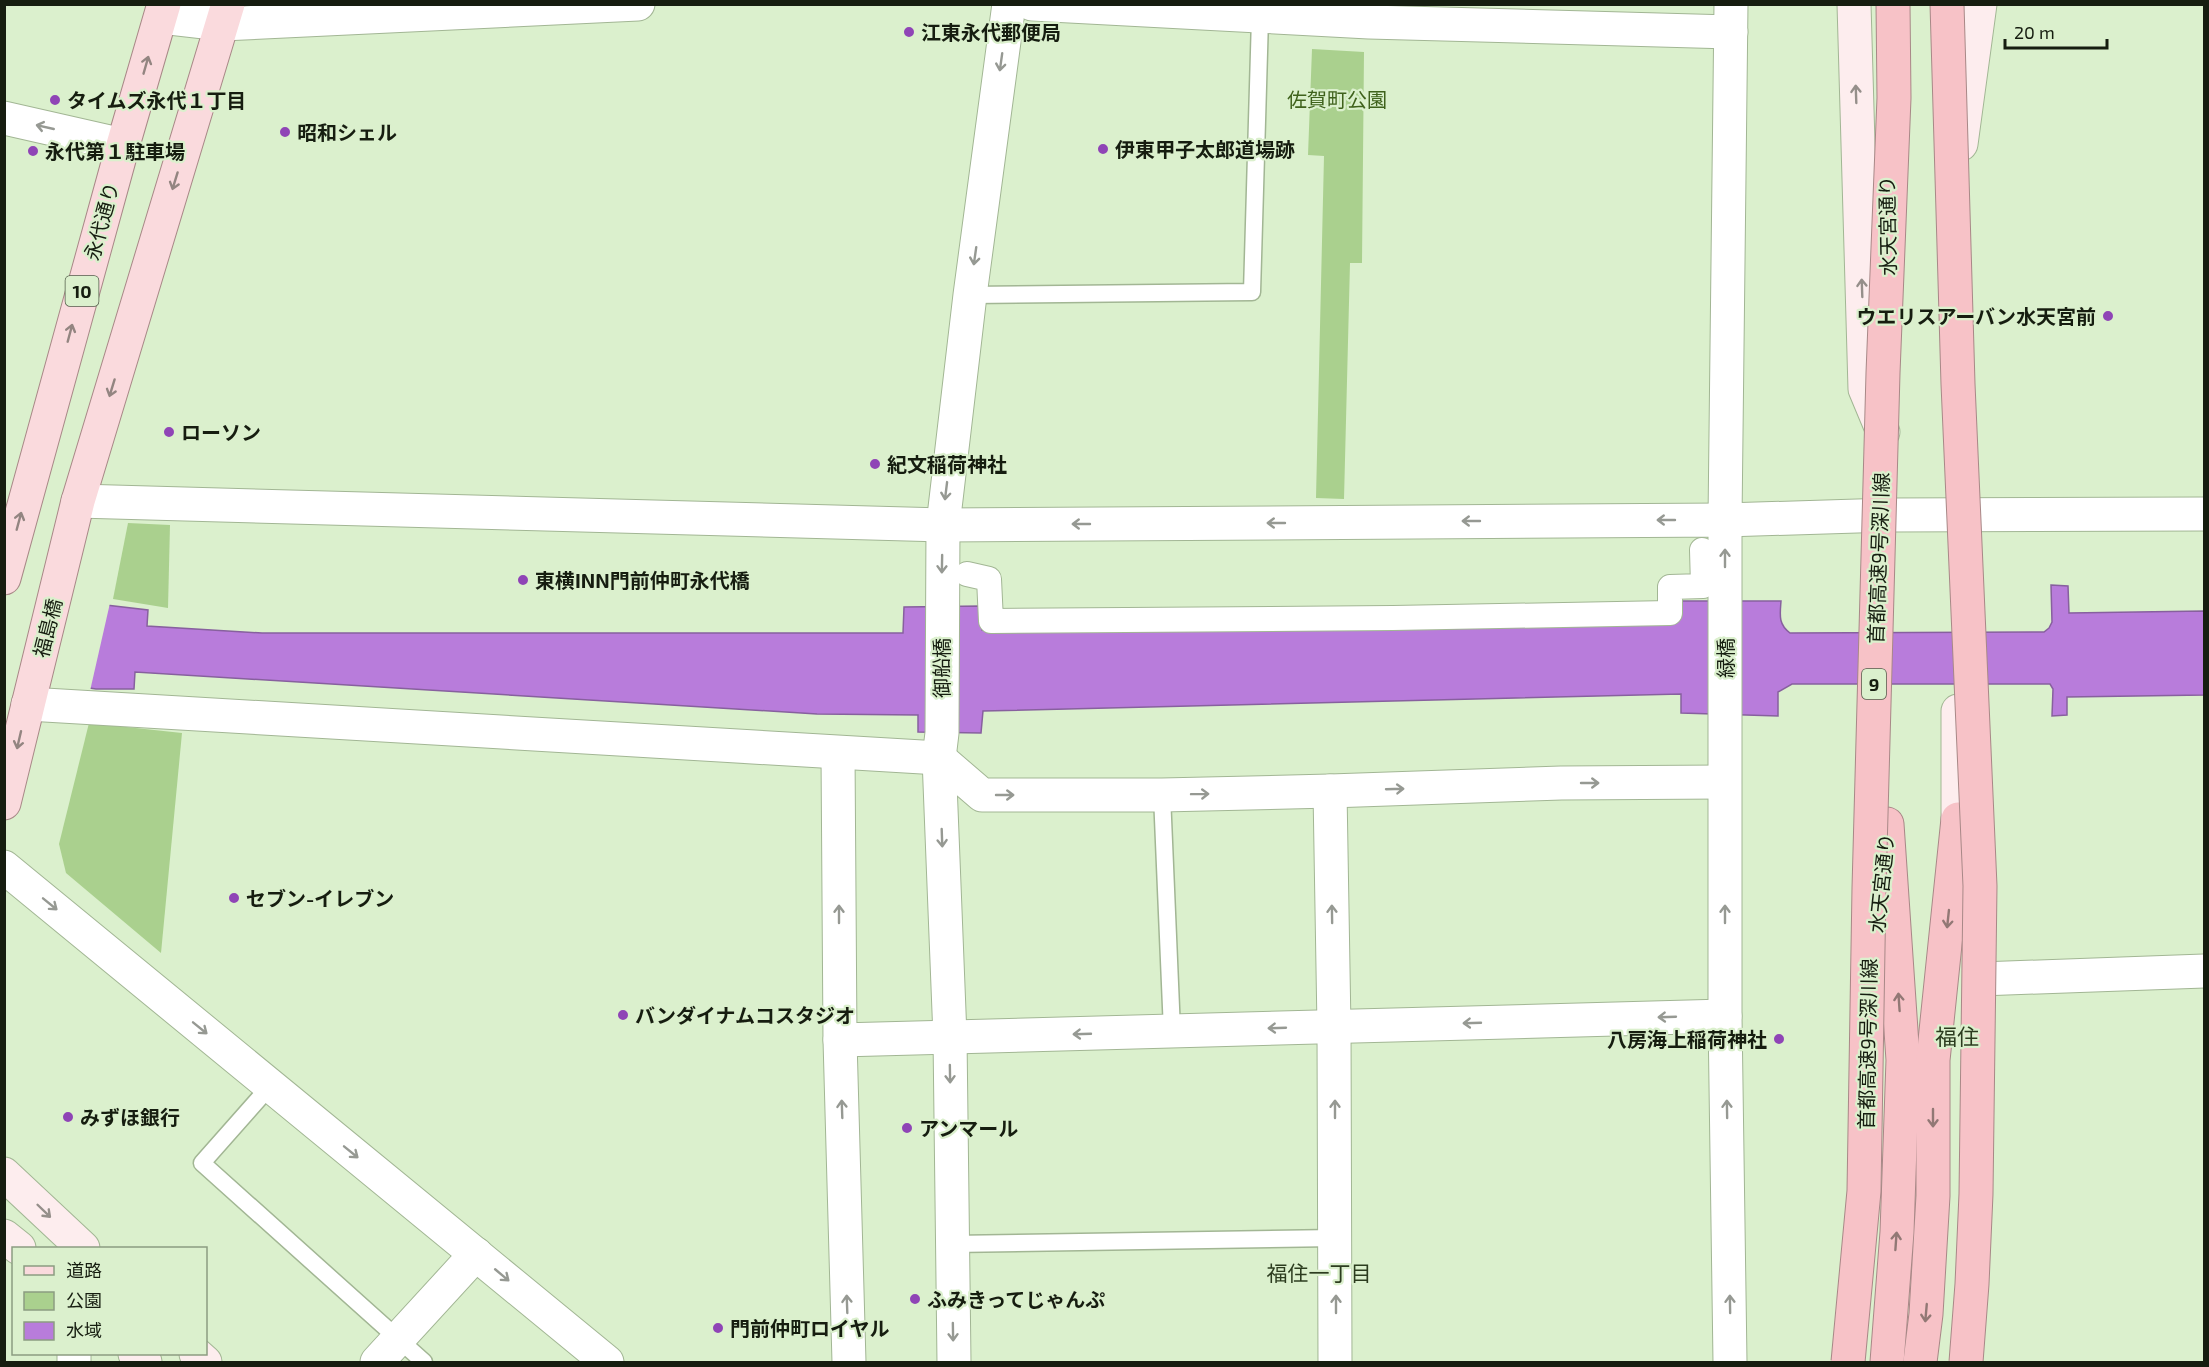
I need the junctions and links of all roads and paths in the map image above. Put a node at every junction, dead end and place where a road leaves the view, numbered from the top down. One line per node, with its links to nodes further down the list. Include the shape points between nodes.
1 (638, 4): 10 (street)
2 (1009, 4): 20 (street, 御船橋, one-way to 20)
3 (1032, 4): 11 (street)
4 (1854, 4): 21 (main road, one-way to 4, via 1865,389)
5 (1885, 4): 21 (main road, 水天宮通り, bridge)
6 (1893, 4): 65 (highway, 首都高速9号深川線 / 9, bridge, via 1864,1191)
7 (1947, 4): 68 (highway, bridge, via 1958,384 1980,886 1975,1206)
8 (1958, 4): 18 (main road)
9 (1980, 4): 18 (main road)
10 (513, 8): 13 (street)
11 (1196, 9): 15 (street)
12 (162, 11): 13 (street); 19 (main road, 永代通り / 10, one-way to 12)
13 (225, 14): 22 (main road, one-way to 22)
14 (1369, 14): 15 (street); 16 (street)
15 (1260, 18): 20 (lane, via 1252,292)
16 (1731, 18): 26 (street, 緑橋)
17 (4, 118): 19 (street, one-way to 17)
18 (1961, 144): 25 (main road)
19 (123, 145): 29 (main road, 永代通り / 10, one-way to 19)
20 (970, 295): 27 (street, 御船橋, one-way to 27)
21 (1889, 447): 24 (main road, 水天宮通り)
22 (78, 501): 27 (street); 31 (main road, 福島橋)
23 (2205, 514): 25 (street)
24 (1889, 516): 25 (street); 26 (street); 39 (main road, 水天宮通り)
25 (1957, 516): 38 (main road)
26 (1725, 519): 27 (street, one-way to 27); 34 (street, 緑橋, one-way to 26)
27 (942, 525): 32 (street, 御船橋, one-way to 32)
28 (1702, 550): 30 (street, via 1702,586 1670,587 1670,613 990,621 989,579)
29 (5, 570)
30 (967, 574)
31 (31, 694): 33 (street); 37 (main road, one-way to 37)
32 (940, 745): 33 (street); 36 (street, one-way to 36, via 982,795); 46 (street, 御船橋, one-way to 46)
33 (838, 753): 47 (street, one-way to 33)
34 (1724, 782): 35 (street, one-way to 34); 43 (street, 緑橋, one-way to 34)
35 (1330, 791): 36 (street, one-way to 35); 44 (street, one-way to 35)
36 (1162, 795): 45 (lane)
37 (4, 803)
38 (1958, 819): 42 (main road); 48 (highway, one-way to 48)
39 (1887, 824): 48 (highway, one-way to 39); 64 (main road, 水天宮通り, via 1861,1063 1850,1297)
40 (4, 867): 49 (street, one-way to 49)
41 (2205, 971): 42 (street)
42 (1980, 979): 69 (main road)
43 (1725, 1016): 44 (street, one-way to 44); 63 (street, 緑橋, one-way to 43)
44 (1334, 1027): 45 (street, one-way to 45); 52 (street, one-way to 44)
45 (1172, 1031): 46 (street, one-way to 46)
46 (950, 1037): 47 (street); 53 (street, 御船橋, one-way to 53)
47 (840, 1040): 60 (street, one-way to 47)
48 (1918, 1060): 66 (highway, one-way to 48, via 1898,1221); 67 (highway, one-way to 67, via 1933,1196)
49 (271, 1085): 56 (street, one-way to 56); 57 (lane, via 202,1162)
50 (4, 1174): 55 (main road, one-way to 55)
51 (4, 1236): 54 (main road)
52 (1336, 1238): 53 (lane); 62 (street, one-way to 52)
53 (952, 1244): 61 (street, 御船橋, one-way to 61)
54 (18, 1247)
55 (82, 1247)
56 (476, 1254): 57 (street); 59 (street, one-way to 59)
57 (387, 1351): 58 (lane)
58 (424, 1362)
59 (607, 1362)
60 (849, 1362)
61 (954, 1362)
62 (1335, 1362)
63 (1731, 1362)
64 (1839, 1362)
65 (1848, 1362)
66 (1887, 1362)
67 (1920, 1362)
68 (1966, 1362)
69 (1978, 1362)

